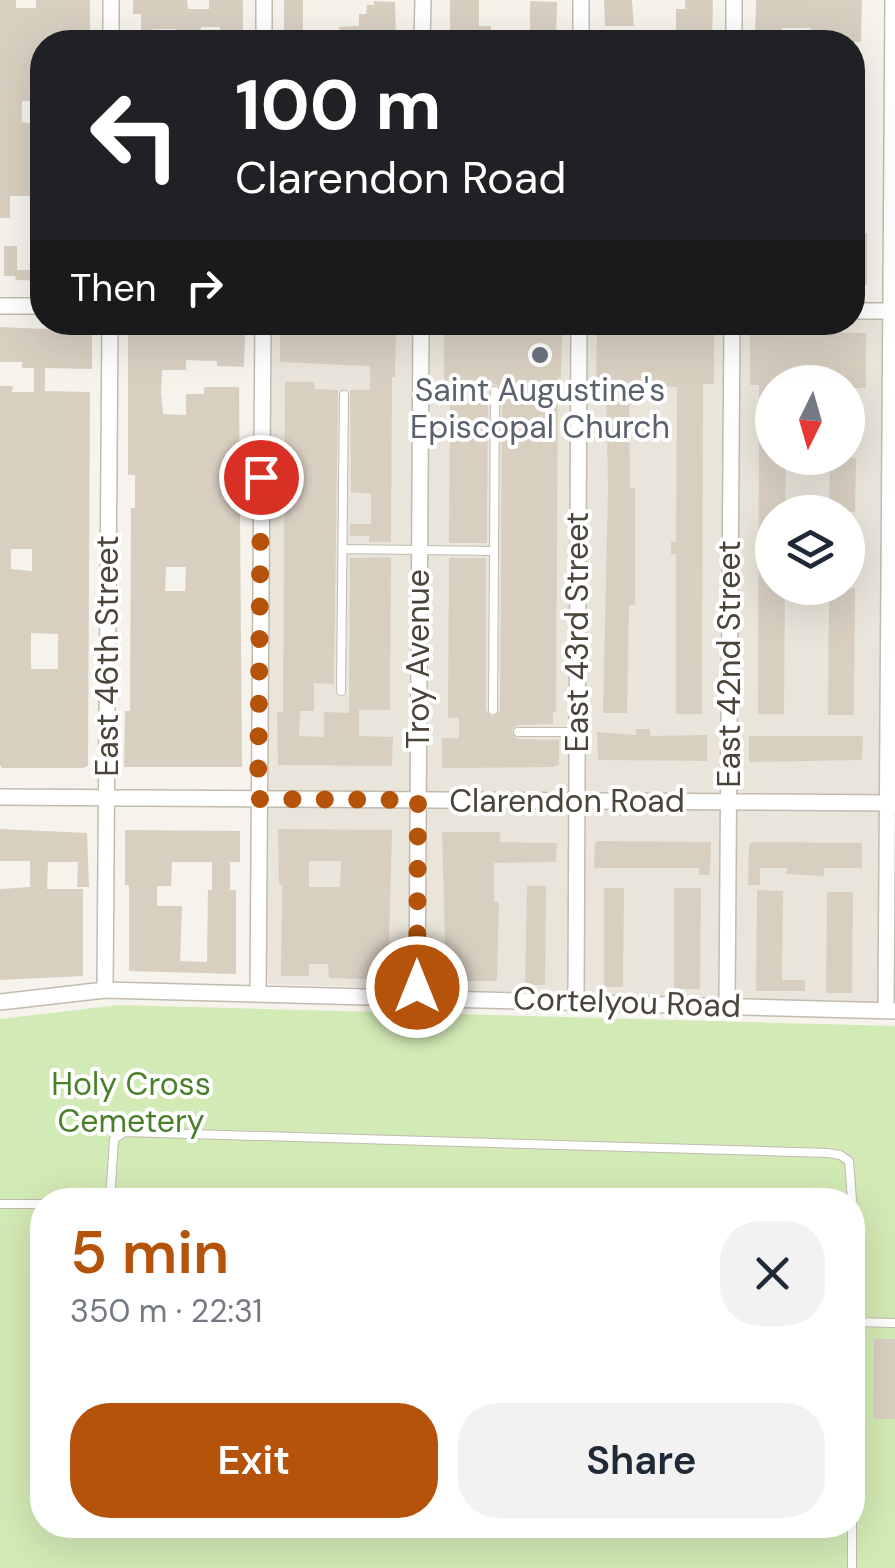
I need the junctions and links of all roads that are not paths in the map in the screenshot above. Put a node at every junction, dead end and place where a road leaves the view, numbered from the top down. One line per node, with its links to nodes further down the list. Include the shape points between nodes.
1 (111, 0): 7 (street)
2 (264, 0): 8 (street)
3 (422, 0): 9 (street)
4 (581, 0): 10 (street)
5 (734, 0): 11 (street)
6 (893, 0): 15 (street)
7 (111, 30)
8 (264, 30)
9 (422, 30)
10 (580, 30)
11 (734, 30)
12 (0, 306): 13 (street)
13 (30, 306)
14 (865, 311): 15 (street)
15 (893, 311): 28 (street)
16 (110, 335): 32 (street, East 46th Street)
17 (262, 335): 33 (street)
18 (421, 335): 24 (street, Troy Avenue)
19 (579, 335): 30 (street, East 43rd Street)
20 (732, 335): 36 (street, East 42nd Street)
21 (496, 391): 25 (lane)
22 (344, 395): 23 (lane)
23 (342, 550): 24 (lane); 26 (lane)
24 (419, 550): 25 (lane); 34 (street, Troy Avenue)
25 (494, 551): 27 (lane)
26 (341, 691)
27 (493, 710)
28 (891, 720): 37 (street)
29 (518, 732): 30 (lane)
30 (576, 732): 35 (street, East 43rd Street)
31 (0, 797): 32 (street, Clarendon Road)
32 (106, 798): 33 (street, Clarendon Road); 38 (street, East 46th Street)
33 (258, 799): 34 (street, Clarendon Road); 39 (street)
34 (418, 800): 35 (street, Clarendon Road); 40 (street, Troy Avenue)
35 (576, 801): 36 (street, Clarendon Road); 41 (street, East 43rd Street)
36 (728, 802): 37 (street, Clarendon Road); 43 (street, East 42nd Street)
37 (891, 803): 44 (street)
38 (105, 990): 39 (street, Cortelyou Road); 42 (street, Cortelyou Road)
39 (258, 992): 40 (street, Cortelyou Road)
40 (416, 996): 41 (street, Cortelyou Road)
41 (576, 1001): 43 (street, Cortelyou Road)
42 (0, 1002)
43 (727, 1005): 44 (street, Cortelyou Road)
44 (891, 1010)
45 (111, 1188): 46 (lane, via 114,1138 125,1132 828,1153 849,1161)
46 (851, 1188)
47 (0, 1204): 48 (lane)
48 (30, 1204)
49 (895, 1323): 50 (lane)
50 (865, 1324)
51 (852, 1538): 52 (lane)
52 (852, 1568)

